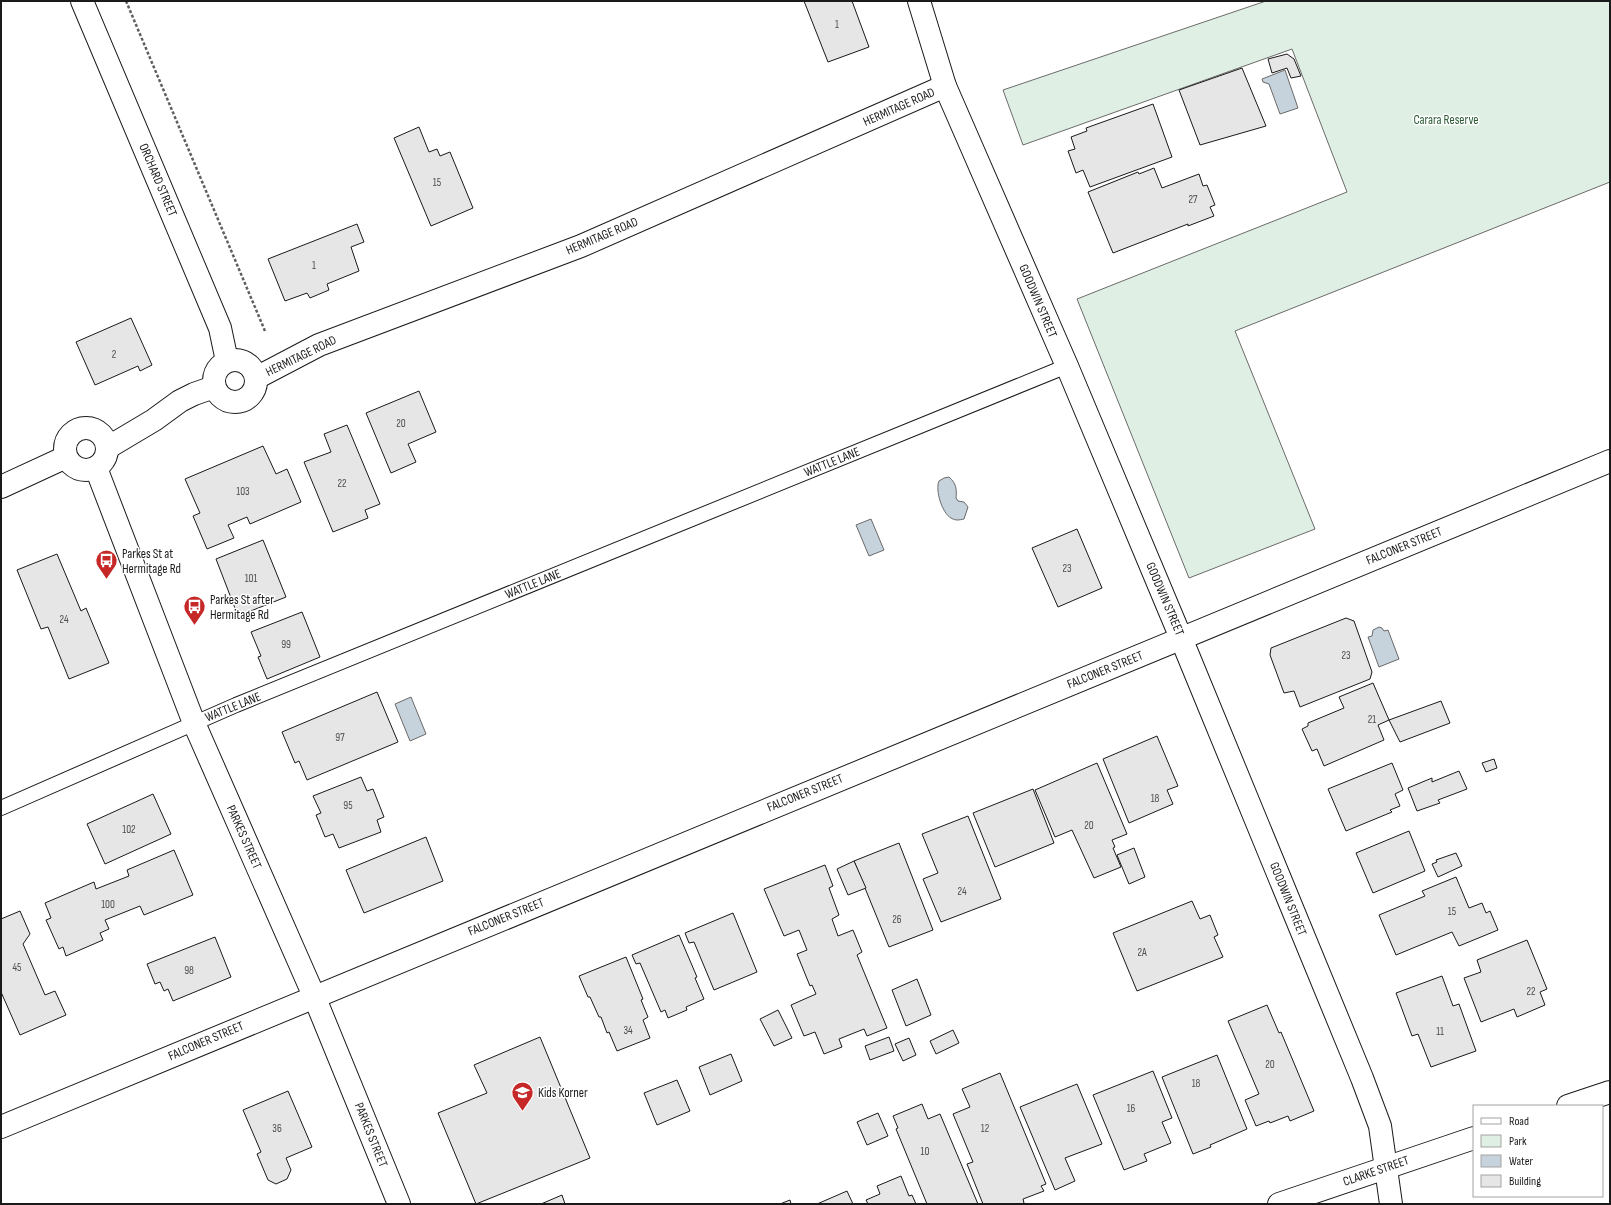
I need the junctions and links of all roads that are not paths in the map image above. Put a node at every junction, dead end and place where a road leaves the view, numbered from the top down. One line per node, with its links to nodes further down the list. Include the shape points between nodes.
1 (82, 1): 4 (street, ORCHARD STREET, via 220,328)
2 (919, 1): 3 (street, GOODWIN STREET)
3 (945, 86): 5 (street, GOODWIN STREET); 6 (street, HERMITAGE ROAD, via 581,246 319,344)
4 (227, 361): 6 (street, via 240,360 246,363); 7 (street, via 217,368 214,374)
5 (1067, 366): 13 (street, GOODWIN STREET); 14 (lane, WATTLE LANE)
6 (256, 378): 7 (street, via 256,385 248,398 235,403 222,398)
7 (214, 387): 8 (street, via 180,401)
8 (107, 448): 9 (street, via 106,441 96,430 81,428 74,431 65,442); 11 (street, via 104,460)
9 (66, 457): 11 (street, via 75,468); 12 (street)
10 (1610, 461): 13 (street, FALCONER STREET)
11 (96, 468): 14 (street, PARKES STREET)
12 (1, 486)
13 (1181, 638): 16 (street, FALCONER STREET); 21 (street, GOODWIN STREET, via 1362,1078 1380,1126)
14 (194, 723): 15 (lane, WATTLE LANE); 16 (street, PARKES STREET)
15 (1, 808)
16 (314, 996): 19 (street, FALCONER STREET); 22 (street, PARKES STREET)
17 (1610, 1092): 18 (street)
18 (1571, 1105)
19 (1, 1127)
20 (1473, 1138): 21 (street, CLARKE STREET)
21 (1386, 1168): 23 (street, CLARKE STREET); 24 (street, GOODWIN STREET)
22 (399, 1204)
23 (1279, 1204)
24 (1391, 1204)

